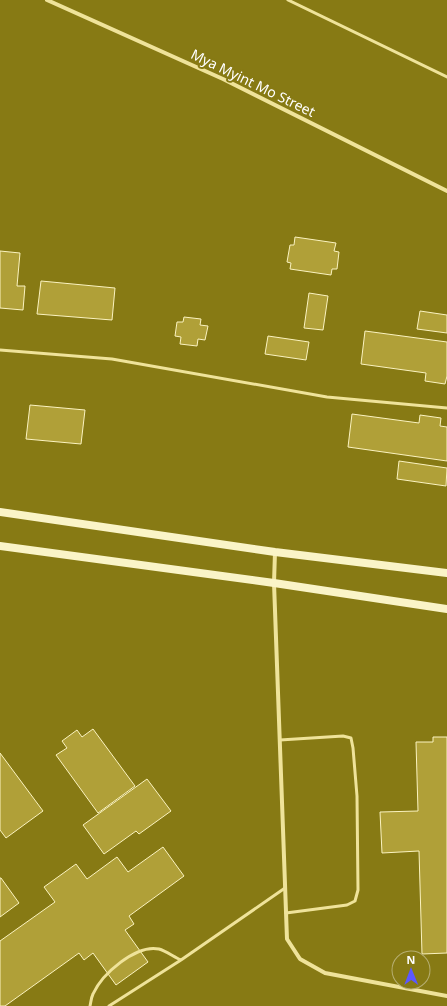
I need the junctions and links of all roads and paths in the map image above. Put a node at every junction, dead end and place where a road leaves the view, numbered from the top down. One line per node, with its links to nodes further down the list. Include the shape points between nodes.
1 (47, 0): 4 (street, Mya Myint Mo Street, via 223,79)
2 (288, 0): 3 (lane)
3 (447, 77)
4 (447, 191)
5 (0, 350): 6 (lane, via 112,359 327,397)
6 (447, 408)
7 (0, 512): 9 (main road)
8 (0, 546): 11 (main road)
9 (275, 552): 10 (main road); 11 (street)
10 (447, 573)
11 (274, 582): 12 (main road); 13 (street)
12 (447, 609)
13 (280, 740): 14 (street); 15 (lane, via 343,736 351,738 357,796 358,890 355,901 347,905)
14 (285, 888): 15 (street); 16 (lane)
15 (286, 913): 17 (street, via 288,939 300,959 325,973)
16 (181, 960): 18 (lane, via 159,949 145,950 122,960 105,976 93,994); 19 (lane)
17 (447, 996)
18 (90, 1006)
19 (109, 1006)

